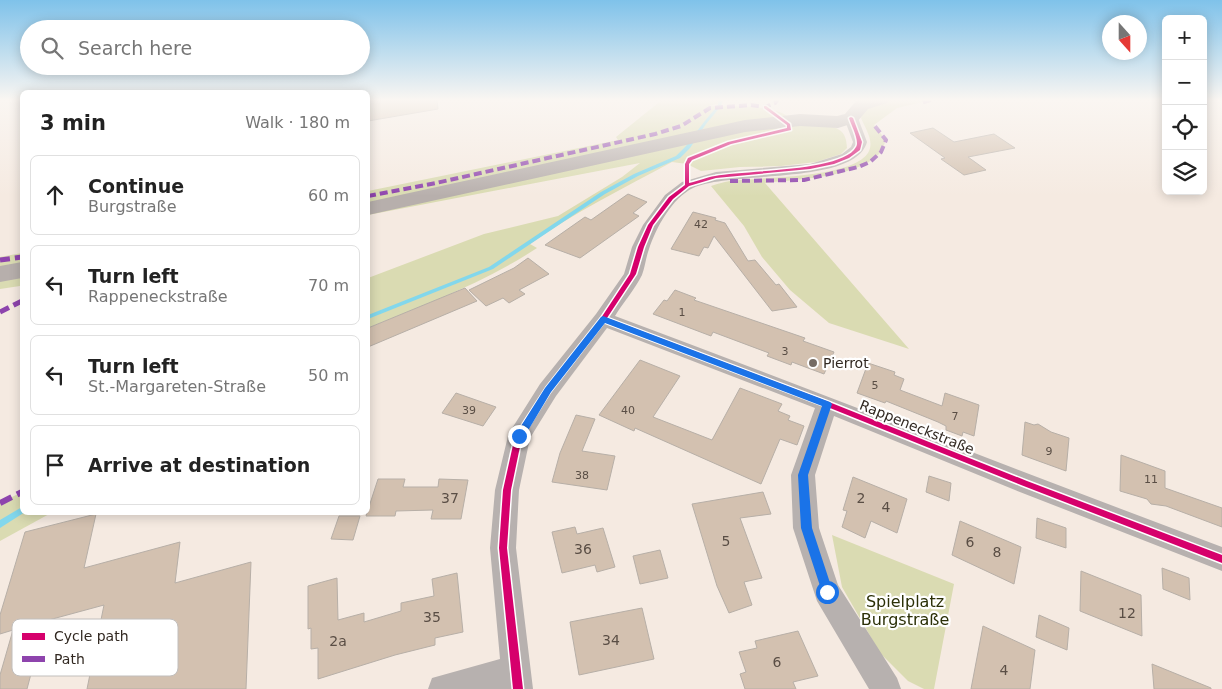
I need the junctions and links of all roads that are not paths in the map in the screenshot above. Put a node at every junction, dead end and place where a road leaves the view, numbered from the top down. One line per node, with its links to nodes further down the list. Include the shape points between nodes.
1 (723, 131): 3 (main road)
2 (856, 131): 6 (street, via 860,142 858,149 832,163 716,177 688,185 663,206 641,247 633,274)
3 (370, 209)
4 (20, 270): 5 (main road)
5 (0, 274)
6 (603, 319): 7 (street, Rappeneckstraße); 9 (street, via 548,390 519,436 507,490 503,548)
7 (827, 404): 8 (street, Rappeneckstraße, via 1024,484); 11 (street, via 803,475 806,528 827,592)
8 (1222, 559)
9 (516, 680): 10 (street)
10 (444, 689)
11 (886, 689)

